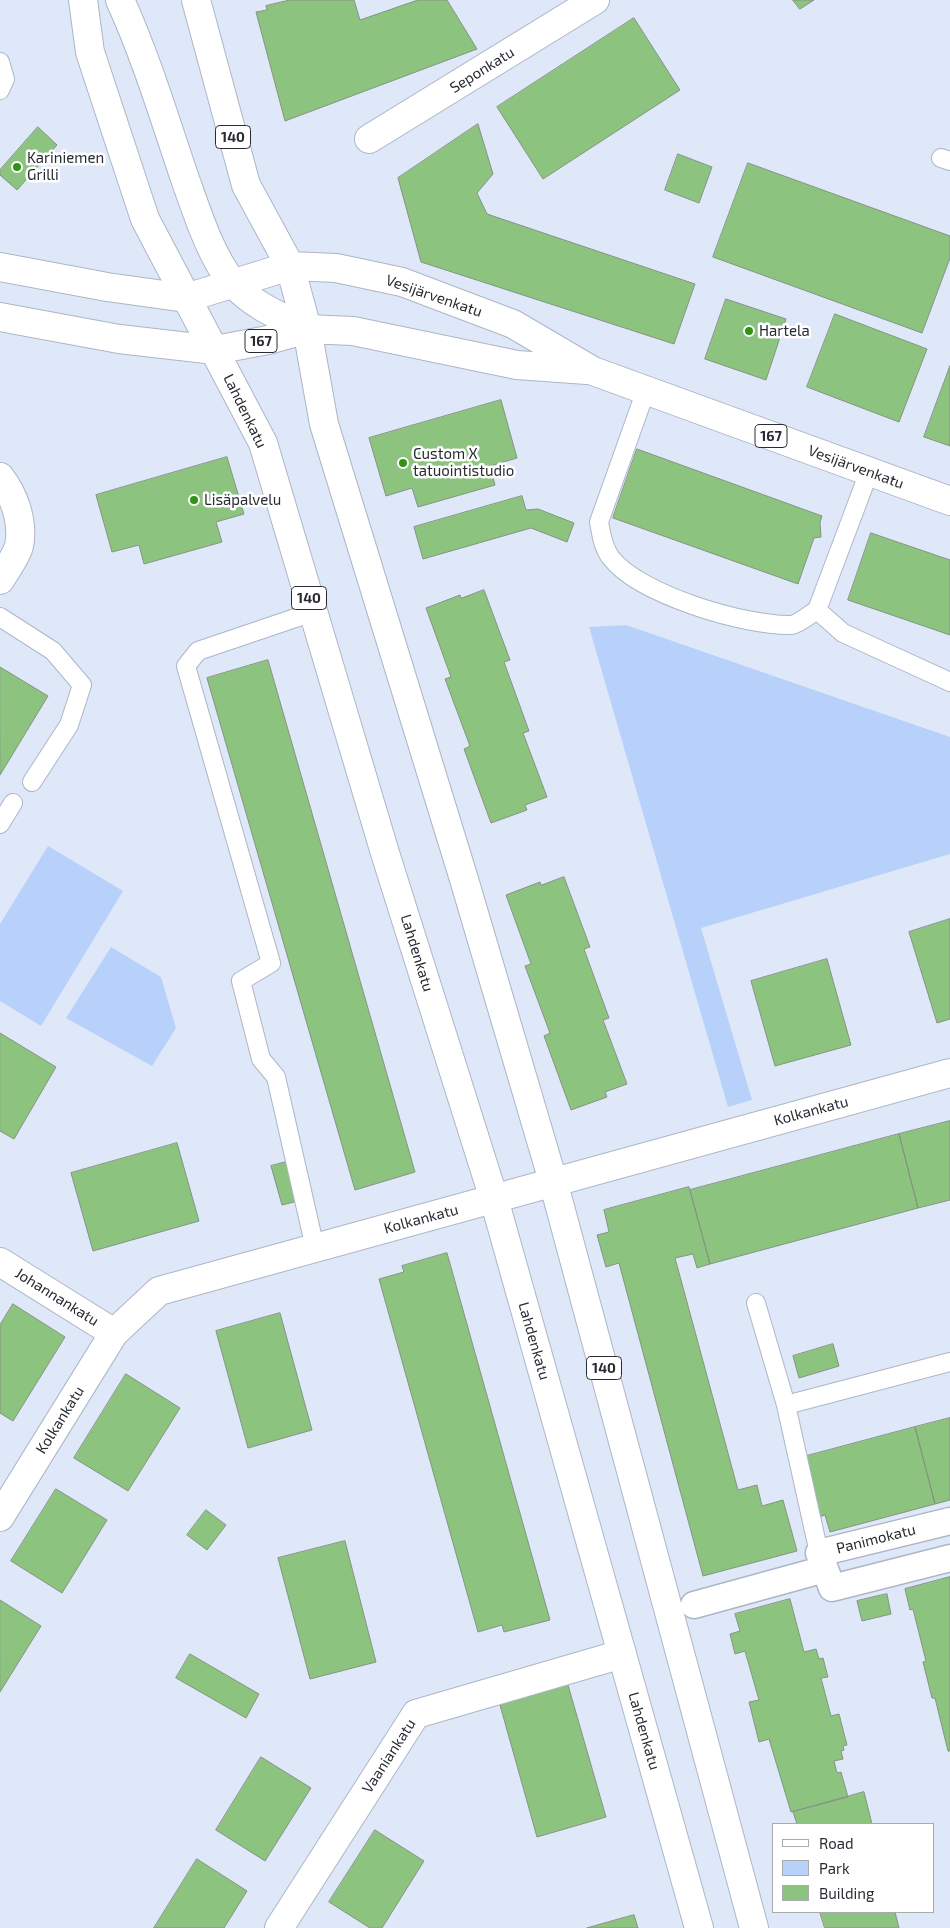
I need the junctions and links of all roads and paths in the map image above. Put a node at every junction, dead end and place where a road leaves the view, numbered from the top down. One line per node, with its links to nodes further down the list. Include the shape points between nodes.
1 (83, 0): 11 (main road, Lahdenkatu / 140, via 90,52 145,219)
2 (120, 0): 10 (main road, via 137,36 194,203 215,255)
3 (196, 0): 8 (main road, 140, via 246,185)
4 (595, 0): 7 (main road, Seponkatu)
5 (0, 62): 6 (lane, via 5,80)
6 (0, 90)
7 (369, 139)
8 (290, 266): 10 (main road, Vesijärvenkatu / 167); 13 (main road, 140); 15 (main road, Vesijärvenkatu / 167, via 336,268 402,282 513,324)
9 (0, 267): 11 (main road, Vesijärvenkatu)
10 (233, 283): 11 (main road, Vesijärvenkatu / 167); 13 (main road, via 262,307)
11 (186, 298): 14 (main road, Lahdenkatu / 140)
12 (0, 316): 14 (main road, Vesijärvenkatu, via 91,334)
13 (307, 329): 14 (main road, Vesijärvenkatu / 167); 15 (main road, Vesijärvenkatu / 167, via 353,331 518,365); 29 (main road, 140, via 324,424)
14 (215, 350): 22 (main road, Lahdenkatu / 140, via 263,443)
15 (593, 371): 16 (main road, Vesijärvenkatu / 167)
16 (646, 390): 17 (main road, Vesijärvenkatu / 167); 21 (lane, via 599,522 610,558 628,574 669,597 740,618 793,625)
17 (869, 472): 19 (main road, Vesijärvenkatu / 167); 21 (lane)
18 (0, 477): 20 (main road, via 11,491 20,524 19,547)
19 (950, 501)
20 (0, 580)
21 (817, 610): 24 (lane, via 843,633)
22 (313, 612): 30 (main road, Lahdenkatu / 140); 31 (lane, via 198,651 186,666 271,963 241,981 261,1059 276,1077)
23 (0, 617): 25 (lane, via 53,651 82,685 69,725)
24 (950, 682)
25 (32, 782)
26 (13, 803): 27 (lane)
27 (0, 824)
28 (950, 1073): 29 (main road, Kolkankatu)
29 (553, 1181): 30 (main road, Kolkankatu); 47 (main road, 140)
30 (494, 1199): 31 (main road, Kolkankatu); 44 (main road, Lahdenkatu / 140)
31 (316, 1248): 34 (main road, Kolkankatu, via 159,1291)
32 (0, 1262): 34 (main road, Johannankatu)
33 (756, 1303): 36 (lane)
34 (114, 1333): 37 (main road, Kolkankatu)
35 (950, 1362): 36 (lane)
36 (786, 1405): 41 (lane)
37 (0, 1517)
38 (950, 1522): 39 (street, Panimokatu)
39 (889, 1536): 41 (street, Panimokatu); 42 (street)
40 (950, 1558): 42 (street, Panimokatu)
41 (822, 1561): 42 (street, Panimokatu, via 832,1588); 43 (street, Panimokatu)
42 (898, 1571)
43 (694, 1605)
44 (622, 1654): 45 (main road, Vaaniankatu, via 416,1714); 46 (main road, Lahdenkatu / 140)
45 (279, 1928)
46 (699, 1928)
47 (754, 1928)

